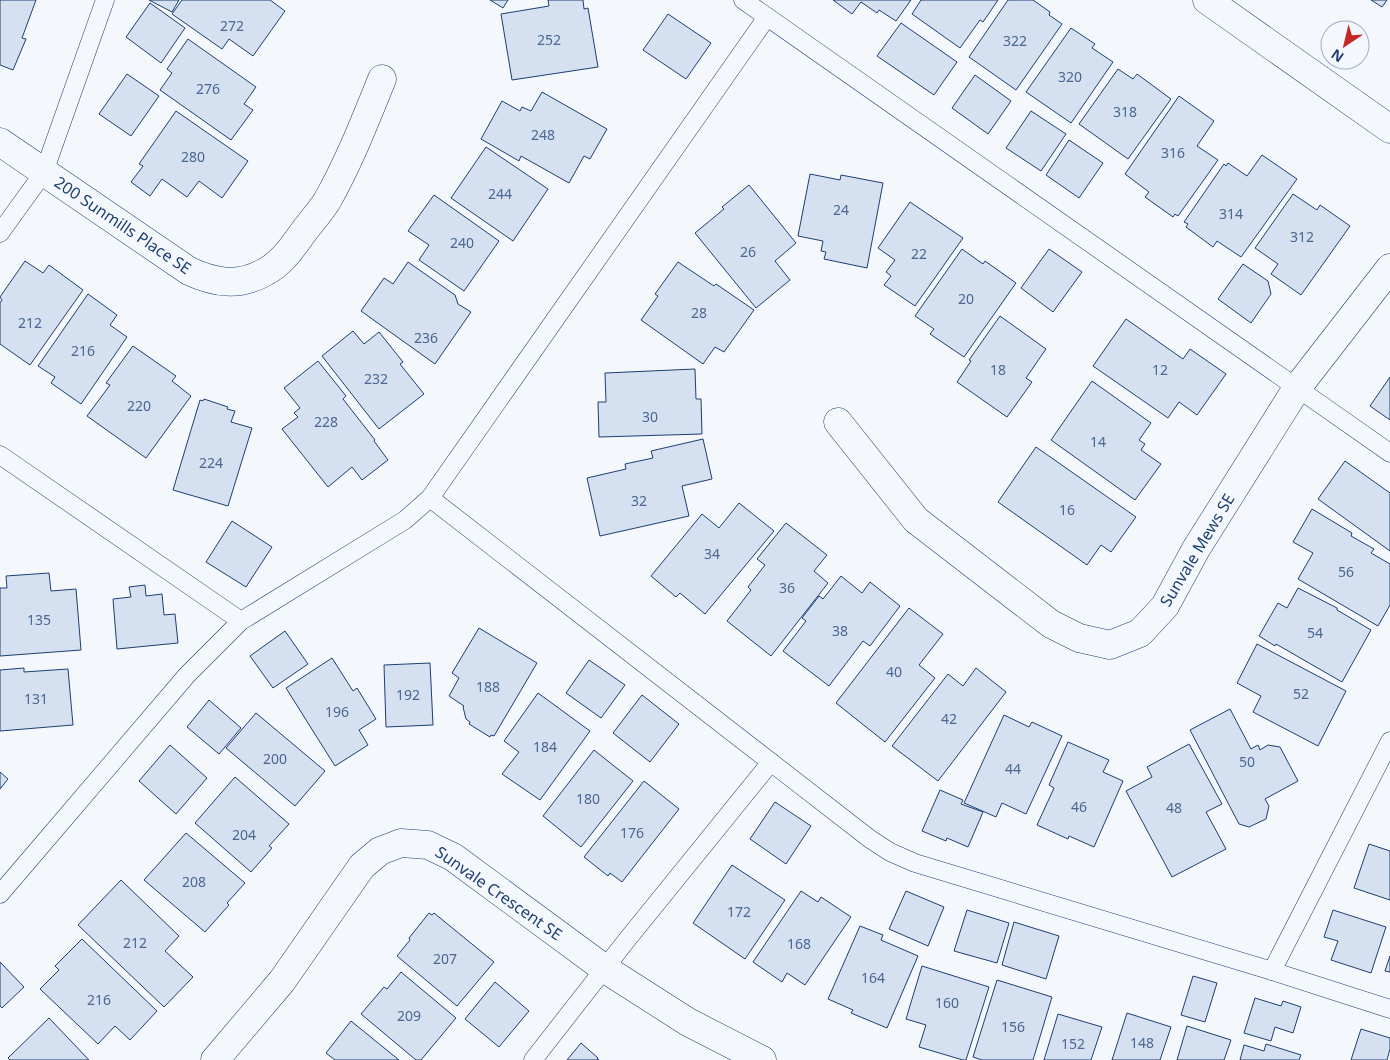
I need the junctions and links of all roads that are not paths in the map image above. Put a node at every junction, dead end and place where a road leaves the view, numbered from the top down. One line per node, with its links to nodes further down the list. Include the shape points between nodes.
1 (105, 0): 8 (lane)
2 (743, 0): 4 (lane)
3 (1207, 0): 6 (street)
4 (767, 17): 11 (lane); 15 (lane)
5 (382, 79): 8 (street, 200 Sunmills Place SE, via 355,147 326,202 285,258 265,273 244,281 222,282 189,271)
6 (1390, 129)
7 (0, 142): 8 (street, 200 Sunmills Place SE)
8 (44, 172): 9 (lane)
9 (0, 233)
10 (1390, 268): 11 (street, Sunvale Mews SE)
11 (1297, 388): 12 (street, Sunvale Mews SE, via 1196,549 1165,606 1140,633 1110,645 1079,638 1051,624 916,520); 13 (lane)
12 (838, 422)
13 (1390, 453)
14 (0, 455): 16 (lane)
15 (430, 498): 16 (lane, via 405,520); 18 (lane)
16 (241, 620): 19 (lane, via 187,675)
17 (1390, 741): 21 (lane)
18 (771, 762): 20 (lane); 21 (lane, via 890,852 914,863)
19 (0, 894)
20 (605, 969): 23 (street, Sunvale Crescent SE, via 453,857 428,845 401,843 380,851 362,866 282,981); 24 (lane); 25 (street, Sunvale Crescent SE, via 688,1022)
21 (1272, 970): 22 (lane)
22 (1390, 1009)
23 (215, 1060)
24 (533, 1060)
25 (762, 1060)

